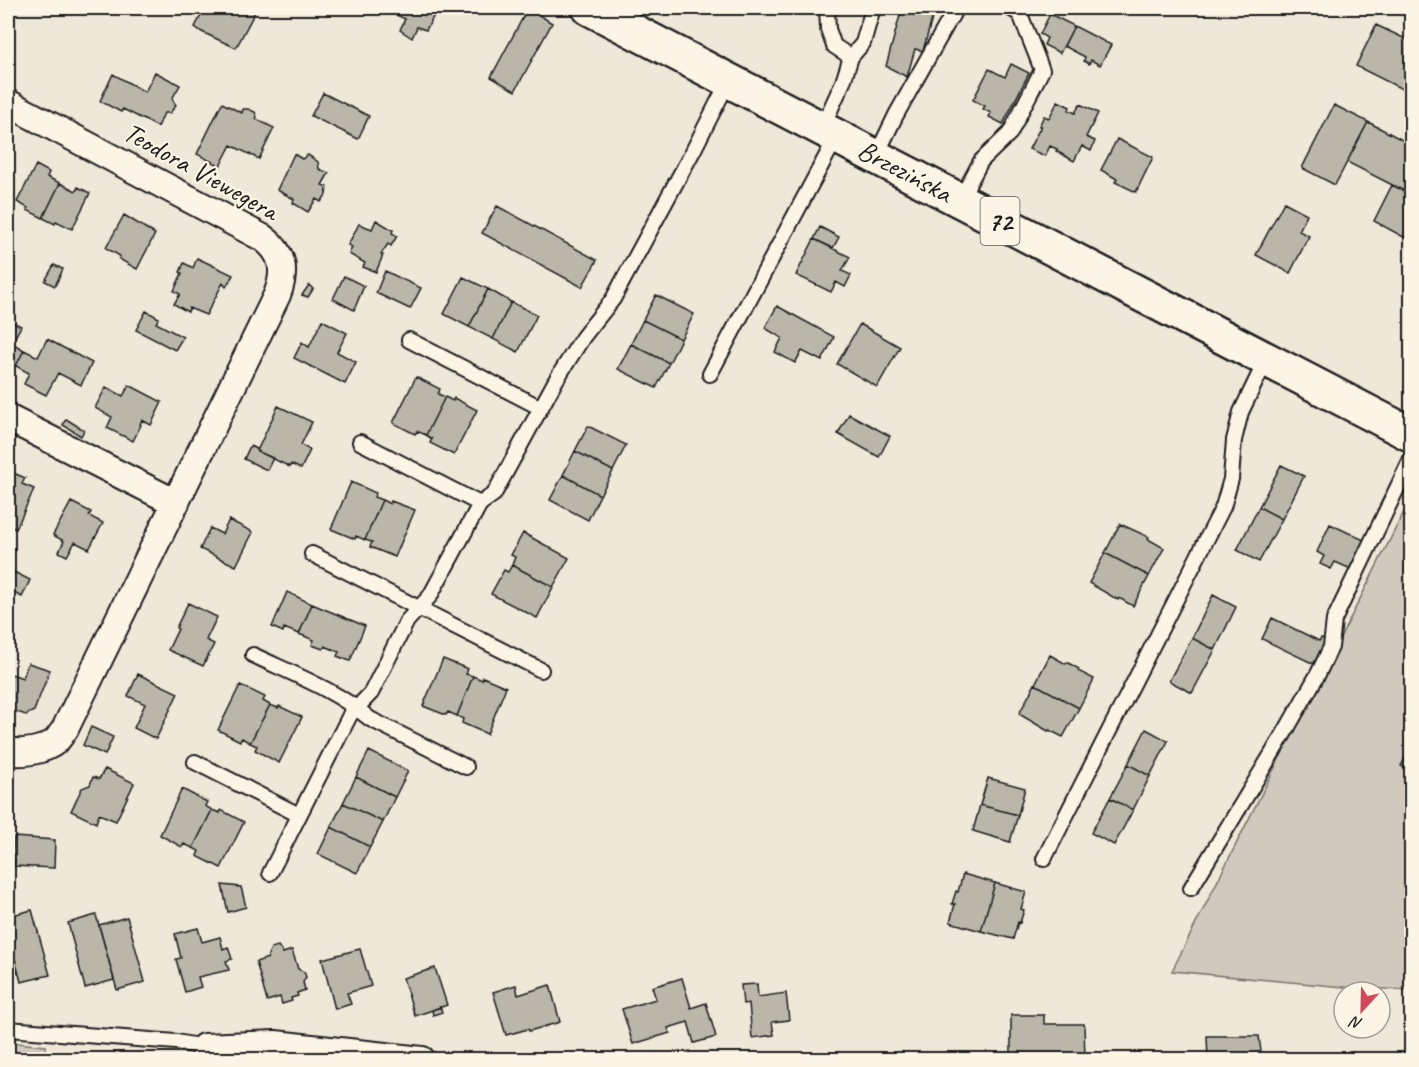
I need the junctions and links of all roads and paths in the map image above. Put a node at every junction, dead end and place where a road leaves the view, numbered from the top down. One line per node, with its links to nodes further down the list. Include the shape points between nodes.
1 (589, 8): 7 (main road, Brzezińska / 72)
2 (827, 8): 6 (lane, via 834,45)
3 (873, 8): 6 (lane, via 863,43)
4 (956, 8): 10 (lane)
5 (1010, 8): 11 (lane, via 1020,14 1042,70 1010,133 981,161)
6 (851, 57): 9 (lane)
7 (729, 80): 9 (main road, Brzezińska / 72); 15 (lane, via 613,299)
8 (8, 103): 20 (street, Teodora Viewegera, via 263,238 281,261 278,295)
9 (830, 132): 10 (main road, Brzezińska / 72); 14 (lane)
10 (876, 156): 11 (main road, Brzezińska / 72)
11 (960, 200): 13 (main road, Brzezińska / 72)
12 (409, 340): 15 (lane)
13 (1266, 360): 17 (main road, Brzezińska / 72); 31 (lane, via 1241,412 1223,507)
14 (710, 374)
15 (540, 408): 21 (lane, via 494,494)
16 (8, 418): 20 (street)
17 (1412, 435)
18 (360, 442): 21 (lane)
19 (1412, 457): 33 (lane, via 1334,620 1331,647 1318,674)
20 (176, 503): 27 (street, Teodora Viewegera, via 65,729 55,742 45,746 29,752)
21 (480, 504): 23 (lane, via 430,596)
22 (312, 554): 23 (lane)
23 (419, 608): 25 (lane); 26 (lane, via 407,621 370,693)
24 (253, 655): 26 (lane)
25 (541, 670)
26 (357, 708): 29 (lane, via 370,719); 30 (lane)
27 (8, 751)
28 (195, 762): 30 (lane)
29 (466, 767)
30 (300, 814): 32 (lane)
31 (1044, 859)
32 (270, 873)
33 (1191, 888)
34 (8, 1029): 35 (lane)
35 (204, 1047): 36 (street, via 275,1044)
36 (422, 1059)

